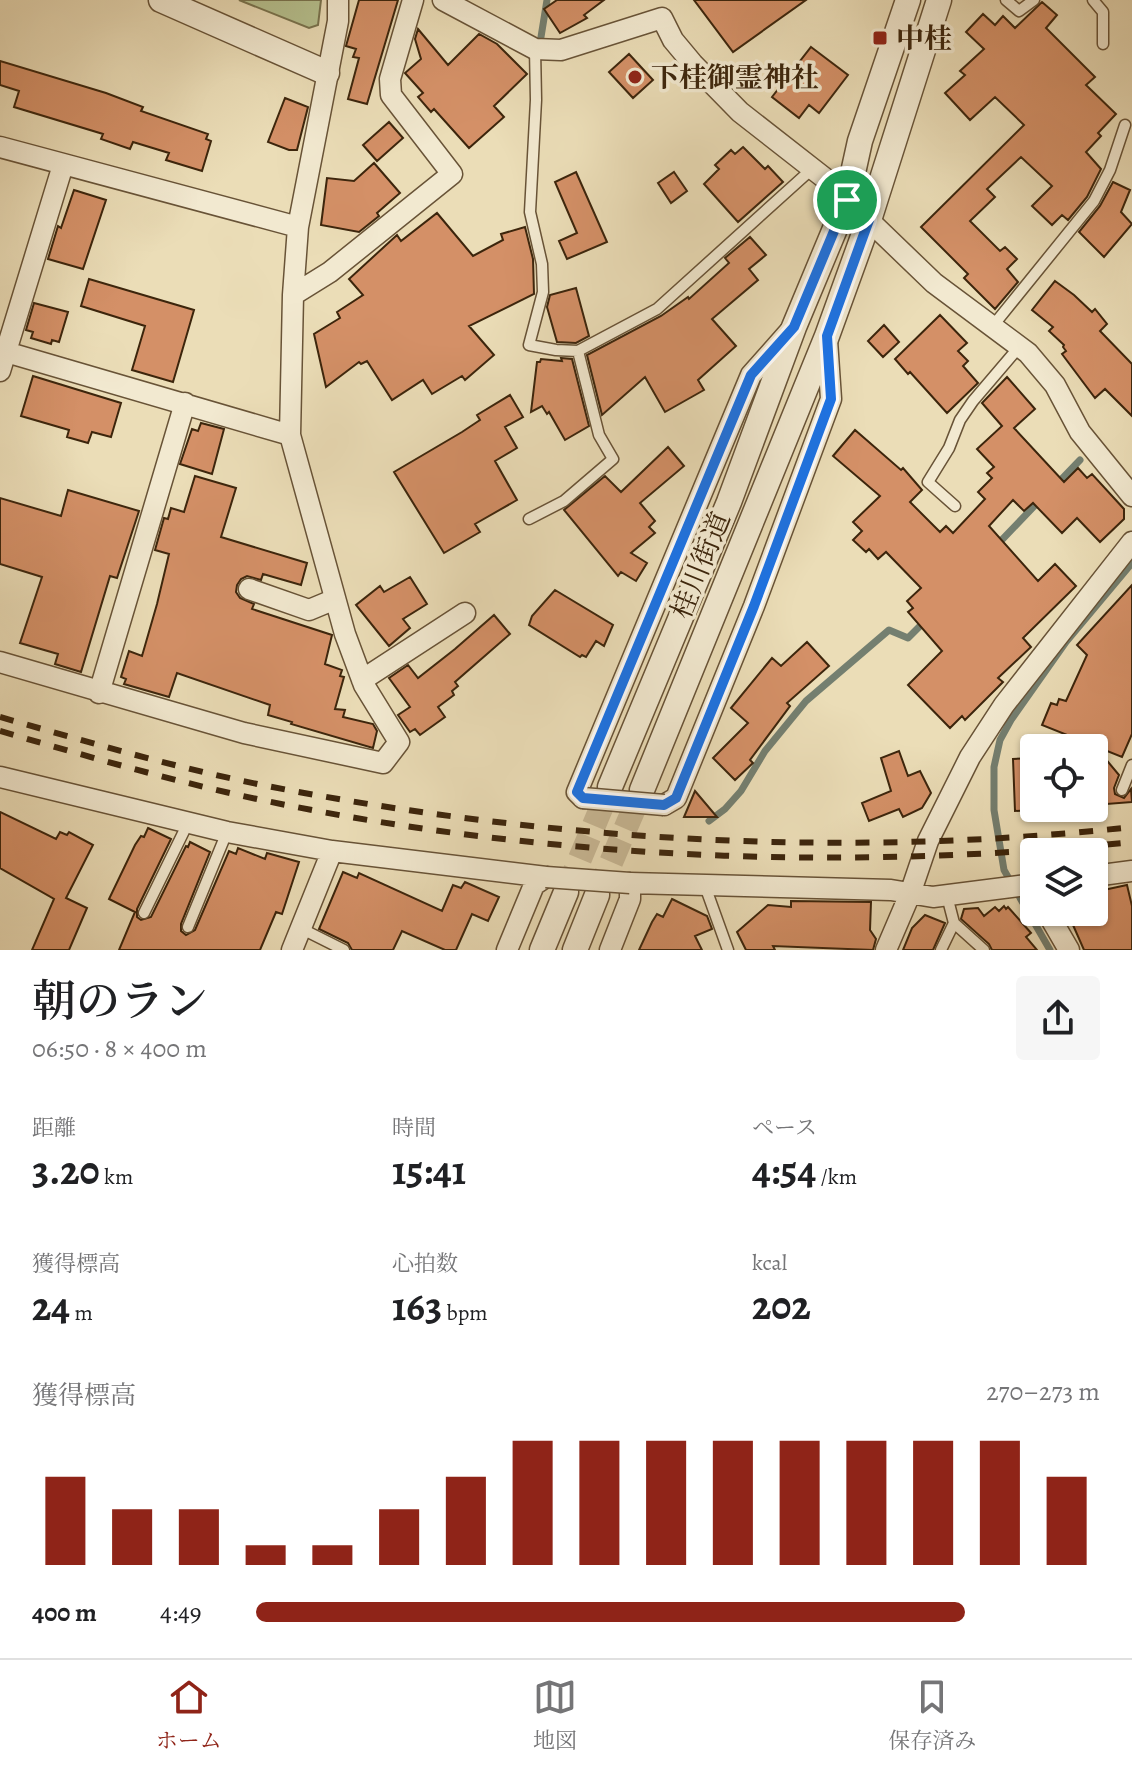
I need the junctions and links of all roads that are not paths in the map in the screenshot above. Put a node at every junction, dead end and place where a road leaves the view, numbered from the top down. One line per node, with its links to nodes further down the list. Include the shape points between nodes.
1 (161, 0): 13 (street)
2 (338, 0): 13 (street)
3 (413, 0): 21 (street, via 390,79 391,95 452,174 330,272)
4 (443, 0): 12 (street)
5 (908, 0): 18 (street, 桂川街道, via 860,141)
6 (939, 0): 19 (street, 桂川街道)
7 (1006, 0): 8 (lane, via 1019,11)
8 (1034, 0)
9 (1093, 0): 11 (lane, via 1103,12)
10 (661, 9): 12 (street, via 561,50); 17 (street, via 673,40 693,64 740,112)
11 (1103, 44)
12 (535, 49): 26 (lane, via 530,212 543,292 529,345)
13 (327, 73): 20 (street)
14 (1125, 125): 23 (lane, via 1094,201)
15 (0, 147): 16 (street)
16 (63, 165): 20 (street); 27 (street)
17 (813, 168): 18 (street); 26 (lane, via 657,309)
18 (847, 200): 19 (street); 22 (street, 桂川街道)
19 (869, 220): 23 (street, via 934,283); 24 (street, 桂川街道)
20 (298, 227): 21 (street)
21 (293, 295): 29 (street)
22 (794, 327): 24 (street, bridge, via 751,375 577,792 583,798 664,805 676,798 831,399); 42 (street, 桂川街道, via 729,502)
23 (992, 327): 25 (street)
24 (827, 336): 43 (street, 桂川街道)
25 (1019, 347): 30 (street, via 1043,368 1080,432); 31 (lane, via 966,410 928,482)
26 (578, 351): 32 (lane, via 599,435 613,459 564,501)
27 (3, 362): 28 (street)
28 (185, 403): 29 (street); 39 (street)
29 (290, 435): 35 (street)
30 (1132, 496)
31 (955, 506)
32 (529, 519)
33 (1132, 542): 54 (street, via 1004,705 970,757 928,841)
34 (249, 589): 35 (street, via 309,610)
35 (333, 600): 38 (street)
36 (465, 613): 38 (street)
37 (0, 662): 39 (street)
38 (362, 680): 39 (street, via 399,742 383,763 244,733)
39 (99, 693)
40 (1132, 765): 44 (lane)
41 (0, 777): 45 (street)
42 (610, 787)
43 (642, 790)
44 (1122, 790)
45 (187, 825): 46 (street); 57 (lane)
46 (227, 832): 47 (street); 60 (lane)
47 (332, 851): 51 (street); 61 (street)
48 (1132, 871): 49 (street)
49 (1108, 874)
50 (630, 883): 51 (street, bridge); 52 (street); 67 (street, via 630,899)
51 (556, 884): 64 (street, via 534,885); 65 (street)
52 (705, 886): 54 (street); 68 (lane)
53 (1020, 888): 56 (street)
54 (910, 894): 56 (street); 69 (street)
55 (597, 895): 66 (street)
56 (947, 896): 58 (lane)
57 (144, 913)
58 (954, 923): 70 (lane); 71 (lane)
59 (1055, 926): 72 (street)
60 (188, 927)
61 (302, 929): 62 (street); 63 (lane)
62 (292, 950)
63 (344, 950)
64 (507, 950)
65 (542, 950)
66 (575, 950)
67 (610, 950)
68 (728, 950)
69 (886, 950)
70 (941, 950)
71 (984, 950)
72 (1069, 950)

